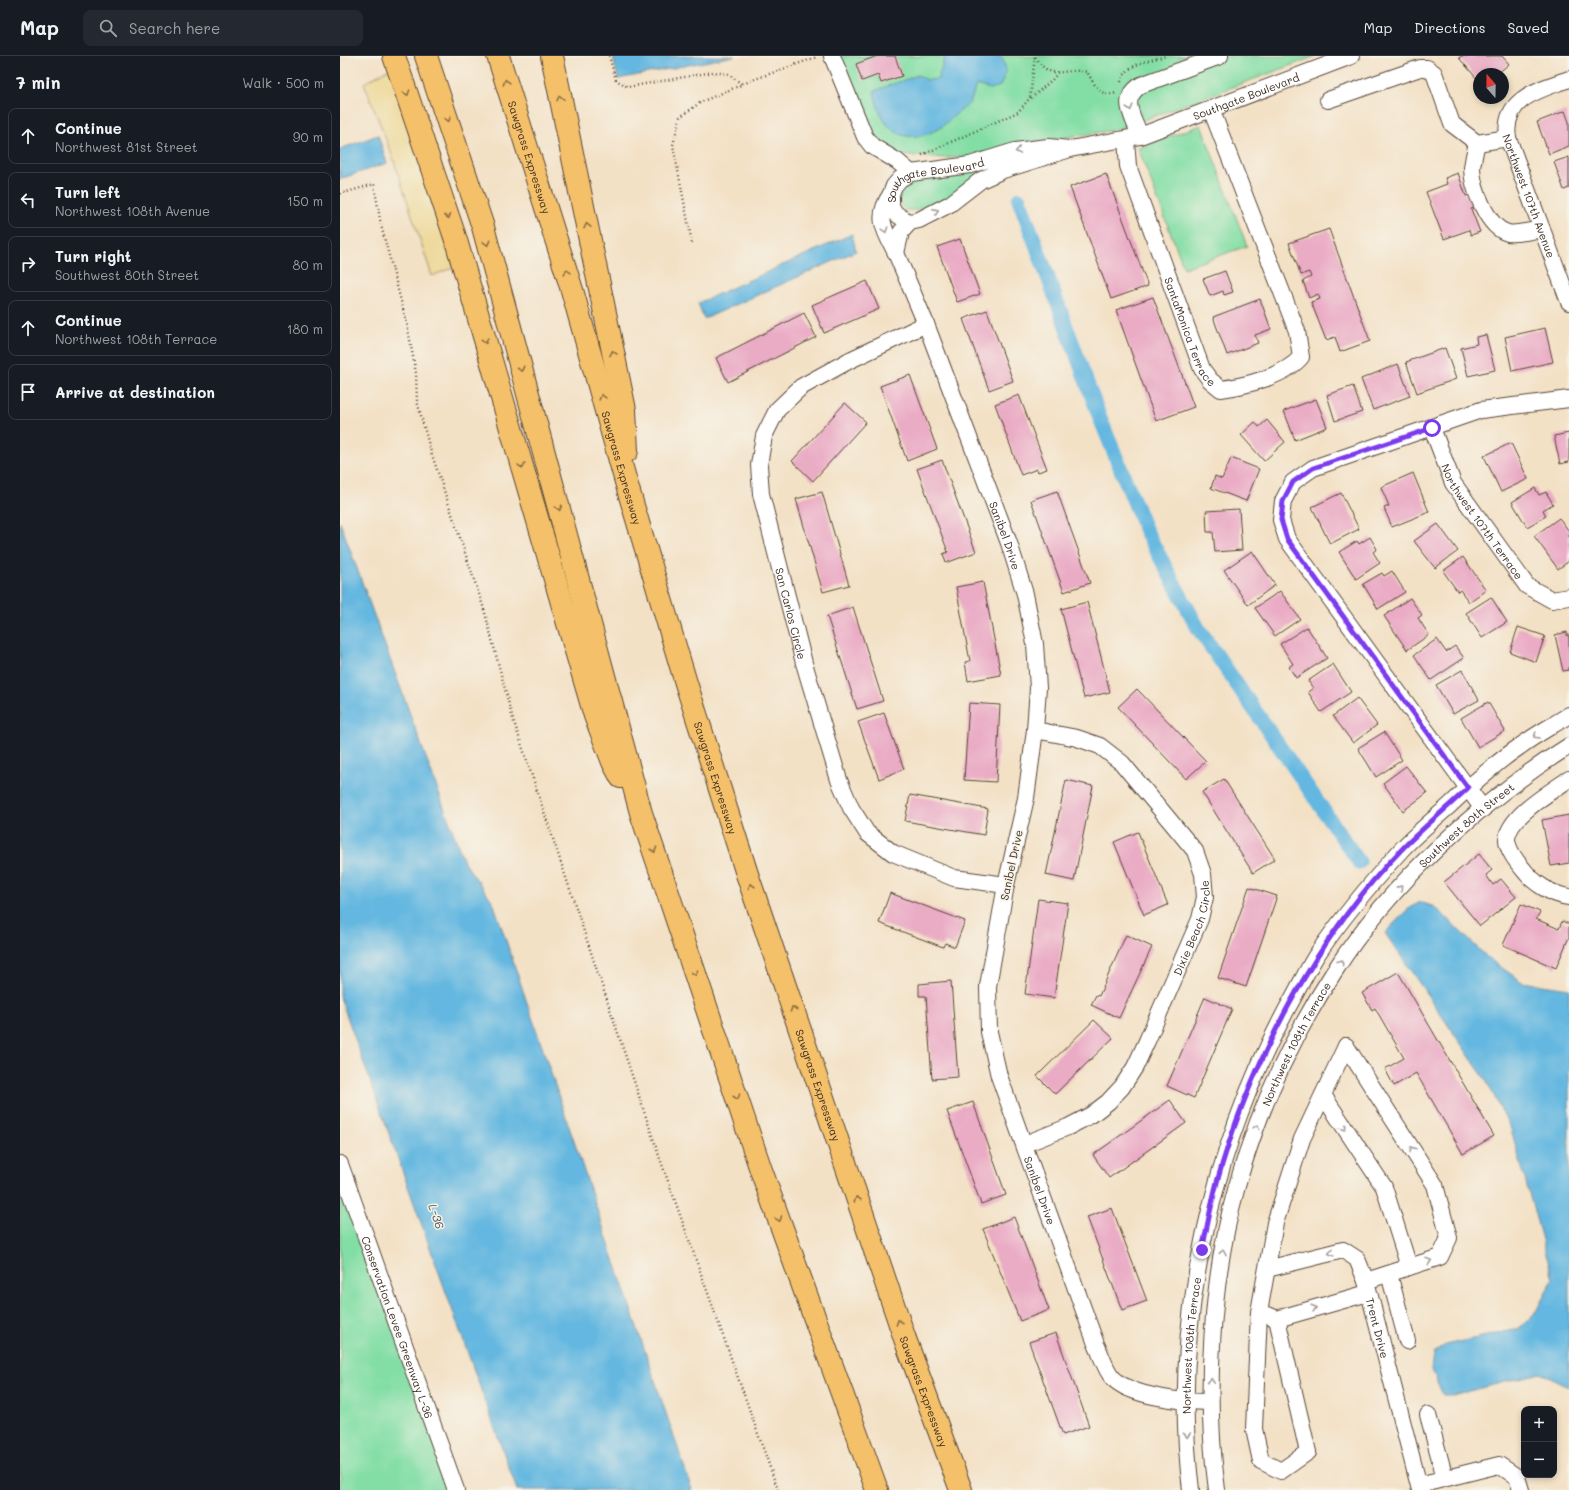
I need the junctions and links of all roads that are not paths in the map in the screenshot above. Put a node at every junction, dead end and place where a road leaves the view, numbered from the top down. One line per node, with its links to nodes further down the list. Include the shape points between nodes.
1 (394, 56): 32 (highway, one-way to 32, via 455,237 595,716 613,762)
2 (426, 56): 32 (highway, one-way to 32, via 483,227)
3 (498, 56): 24 (highway, Sawgrass Expressway, one-way to 3, via 572,290)
4 (552, 56): 24 (highway, one-way to 4, via 625,410)
5 (832, 56): 15 (street, via 865,138 872,146)
6 (1220, 56): 11 (street, SantaMonica Terrace, one-way to 11, via 1141,85 1133,91 1128,98)
7 (1350, 56): 10 (street, Southgate Boulevard)
8 (1569, 80): 12 (street, Northwest 107th Avenue, via 1534,92 1520,101 1510,112 1506,126)
9 (1328, 100): 13 (street, via 1420,68 1427,68 1434,73 1452,124)
10 (1212, 109): 11 (street, Southgate Boulevard); 11 (street, SantaMonica Terrace, via 1297,331 1301,357 1294,366 1277,373 1236,387 1221,389 1202,369 1128,166)
11 (1133, 138): 14 (street, Southgate Boulevard)
12 (1508, 138): 13 (street); 18 (street, Northwest 107th Avenue)
13 (1477, 143): 18 (street, via 1472,167 1473,182 1484,209 1494,224 1508,233)
14 (1070, 149): 15 (street, Southgate Boulevard, one-way to 15, via 1048,147 1015,150 970,165); 17 (street, Southgate Boulevard, one-way to 14, via 950,204 981,180 1003,170)
15 (906, 169): 16 (street, Southgate Boulevard)
16 (891, 194): 17 (street, Southgate Boulevard, via 891,206 895,214); 19 (street, Sanibel Drive, one-way to 19, via 882,206 882,217 886,234)
17 (910, 222): 19 (street, via 901,232)
18 (1542, 229): 20 (street, Northwest 107th Avenue)
19 (896, 253): 21 (street, Sanibel Drive)
20 (1569, 302)
21 (926, 324): 27 (street, Sanibel Drive, via 1009,543 1025,594 1035,644 1038,688); 33 (street, San Carlos Circle, via 850,360 801,387 777,410 764,436 759,465 761,494 804,663 851,808 867,833 893,853 954,878)
22 (1569, 398): 23 (street, via 1481,410)
23 (1432, 428): 25 (street, Northwest 107th Terrace, via 1453,483 1527,586 1552,600); 30 (street, via 1313,468 1293,482 1283,501 1281,520 1287,539)
24 (628, 489): 53 (highway, Sawgrass Expressway, one-way to 24, via 905,1339 747,874)
25 (1569, 597)
26 (1569, 715): 30 (street, one-way to 30, via 1518,747)
27 (1035, 730): 33 (street, Sanibel Drive, via 1026,798); 37 (street, Dixie Beach Circle, via 1077,738 1100,746 1122,763 1195,851 1203,874 1205,897 1200,919 1135,1067 1122,1087 1091,1115)
28 (1569, 746): 31 (street, Southwest 80th Street, via 1534,768)
29 (1569, 779): 34 (street, via 1521,814 1511,826 1507,840 1512,856 1526,874 1546,889)
30 (1468, 788): 31 (street); 46 (street, Northwest 108th Terrace, via 1403,848 1356,902 1316,957 1274,1032 1243,1104 1217,1182 1202,1250 1191,1320)
31 (1483, 809): 35 (street, Southwest 80th Street, one-way to 31, via 1419,866)
32 (641, 813): 52 (highway, one-way to 52, via 761,1170)
33 (1006, 885): 37 (street, Sanibel Drive, via 988,986 989,1032 999,1076)
34 (1569, 897)
35 (1374, 917): 47 (street, Northwest 108th Terrace, one-way to 35, via 1214,1320 1222,1254 1237,1187 1263,1109 1334,971)
36 (1323, 1095): 39 (street, one-way to 39, via 1384,1187); 39 (street, one-way to 36, via 1440,1257 1449,1238 1435,1185 1346,1046); 40 (street, via 1302,1139 1274,1223)
37 (1025, 1144): 46 (street, Sanibel Drive, via 1096,1344 1113,1378 1136,1392)
38 (340, 1164): 51 (street, Conservation Levee Greenway L-36)
39 (1409, 1267): 41 (street)
40 (1267, 1269): 42 (street, Trent Drive, one-way to 40, via 1357,1259 1343,1250); 43 (street)
41 (1389, 1274): 42 (street); 45 (street)
42 (1367, 1287): 44 (street, one-way to 42); 50 (street, Trent Drive)
43 (1259, 1312): 44 (street); 44 (street, via 1254,1429 1261,1461 1281,1470 1308,1452)
44 (1277, 1319)
45 (1407, 1341)
46 (1186, 1402): 47 (street, Sanibel Drive); 54 (street, Northwest 108th Terrace, one-way to 54)
47 (1210, 1402): 55 (street, Northwest 108th Terrace)
48 (1428, 1415): 49 (street)
49 (1445, 1478): 50 (street); 56 (street, via 1498,1465 1517,1477)
50 (1420, 1488)
51 (456, 1490)
52 (877, 1490)
53 (961, 1490)
54 (1191, 1490)
55 (1217, 1490)
56 (1521, 1490)

